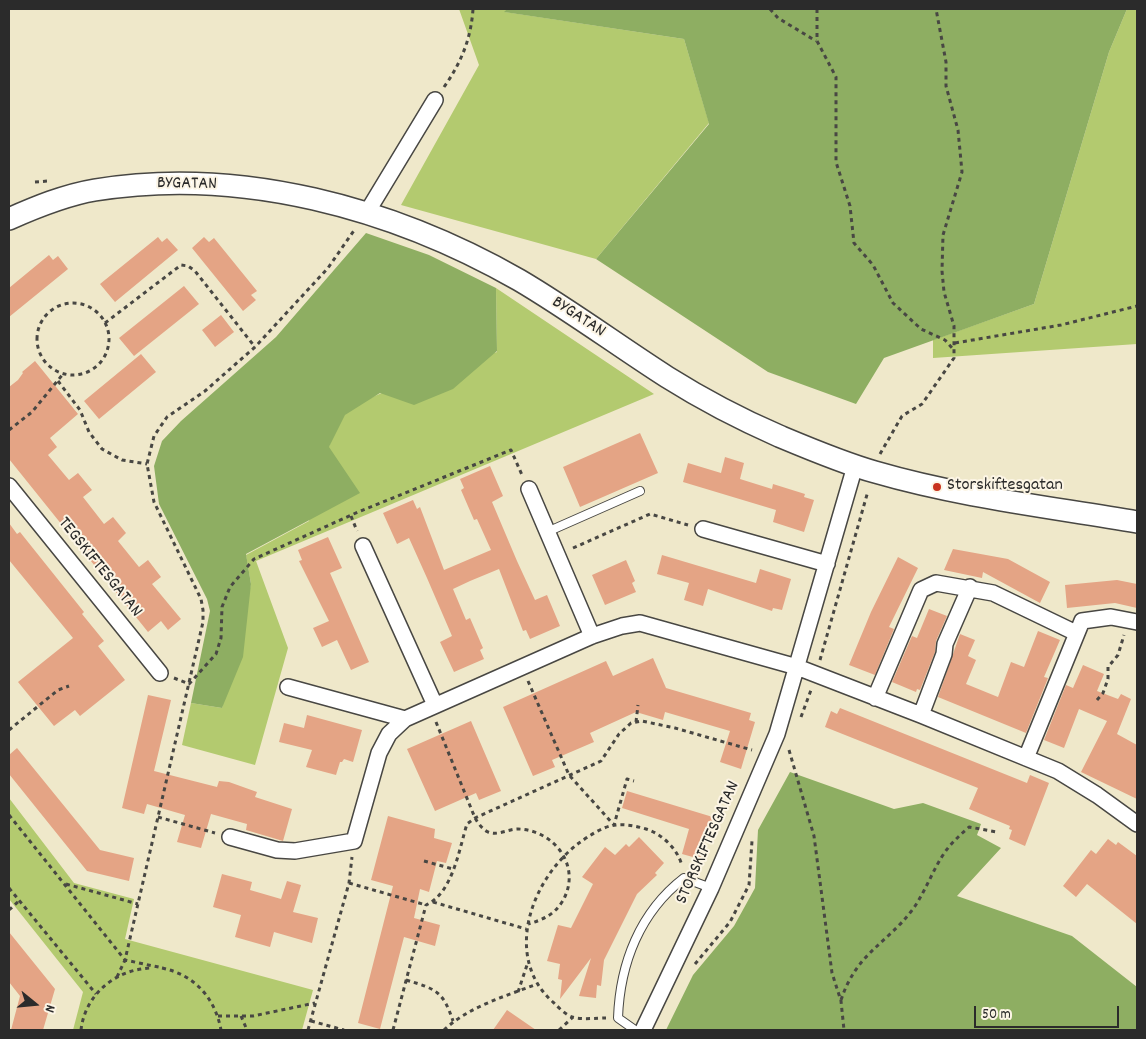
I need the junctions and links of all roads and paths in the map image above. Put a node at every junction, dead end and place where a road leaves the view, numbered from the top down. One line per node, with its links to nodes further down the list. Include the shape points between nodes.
1 (472, 9): 6 (path, via 472,29 459,67)
2 (770, 9): 5 (path, via 778,18)
3 (817, 9): 5 (path)
4 (936, 9): 11 (path, via 946,62 946,86 958,130 962,172 943,234 944,292 954,326)
5 (817, 41): 13 (path, via 836,77 836,162 850,206 854,243 873,265 893,303 921,329 945,340)
6 (435, 100): 7 (street)
7 (366, 214): 8 (street, BYGATAN, via 264,189 205,183 147,184 93,190 42,204); 12 (path, via 328,268); 19 (street, BYGATAN, via 417,231 487,262 693,392 754,424)
8 (9, 219)
9 (1137, 306): 11 (path, via 1061,325)
10 (105, 323): 12 (path, via 181,265 188,266); 14 (path, via 108,347 101,362 88,372); 14 (path, via 100,315 84,305 65,304 48,313 38,329 38,348 47,364)
11 (955, 343): 13 (path)
12 (255, 347): 18 (path, via 205,391 167,417 154,436)
13 (954, 351): 17 (path, via 954,358 922,404 902,416)
14 (63, 374): 15 (path)
15 (58, 381): 16 (path, via 32,412); 18 (path, via 80,410 89,432 102,449 122,460)
16 (9, 430)
17 (877, 458)
18 (148, 464): 36 (path, via 154,502 201,599 203,610)
19 (855, 466): 23 (street, BYGATAN, via 886,476 998,500); 28 (street, STORSKIFTESGATAN)
20 (9, 486): 35 (street, TEGSKIFTESGATAN)
21 (529, 489): 25 (street); 36 (path, via 511,450 358,512 254,559 230,587 222,607 221,638 216,654)
22 (640, 491): 25 (lane)
23 (1137, 522)
24 (703, 529): 27 (path, via 650,514); 28 (street)
25 (547, 532): 27 (street)
26 (363, 546): 42 (street)
27 (557, 555): 32 (street)
28 (827, 564): 34 (street, STORSKIFTESGATAN)
29 (970, 588): 31 (street, via 993,593); 39 (street, via 936,583 921,590); 43 (street, via 945,644)
30 (1131, 620): 31 (street, via 1111,617 1082,621); 40 (path, via 1118,655 1108,667 1108,679)
31 (1076, 633): 49 (street)
32 (592, 636): 33 (street); 34 (street, via 640,623)
33 (522, 666): 42 (street); 50 (path)
34 (797, 667): 39 (street); 48 (street, STORSKIFTESGATAN)
35 (160, 673)
36 (189, 684): 53 (path)
37 (69, 686): 46 (path, via 58,690)
38 (288, 687): 44 (street)
39 (875, 698): 43 (street)
40 (1097, 700)
41 (638, 706): 45 (path)
42 (432, 707): 44 (street); 54 (path)
43 (921, 715): 49 (street)
44 (405, 719): 59 (street, via 389,734 379,753)
45 (636, 722): 48 (path, via 675,728); 50 (path, via 619,734 601,761)
46 (9, 730)
47 (789, 750): 83 (path, via 814,836 832,973)
48 (769, 755): 67 (street, STORSKIFTESGATAN)
49 (1026, 758): 55 (street, via 1058,771)
50 (569, 775): 54 (path); 56 (path)
51 (634, 781): 56 (path, via 627,779)
52 (9, 815): 65 (path)
53 (158, 817): 58 (path); 70 (path)
54 (475, 818): 60 (path, via 488,832 517,829 545,836); 62 (path, via 467,824)
55 (1137, 824)
56 (614, 825): 60 (path, via 590,835); 63 (path, via 639,827 664,839 674,849)
57 (997, 832): 83 (path, via 969,827 953,841 913,909 859,963)
58 (230, 837): 59 (street, via 277,850 295,851)
59 (354, 841): 64 (path)
60 (564, 854): 73 (path, via 545,876 533,902); 73 (path, via 569,884 561,903 547,917)
61 (424, 861): 62 (path)
62 (453, 869): 69 (path, via 450,879)
63 (684, 878): 67 (lane); 88 (lane, via 654,907 633,944 622,977)
64 (349, 883): 71 (path); 84 (path)
65 (66, 884): 70 (path); 75 (path)
66 (9, 888): 68 (path)
67 (711, 888): 100 (street, STORSKIFTESGATAN)
68 (19, 901): 72 (path); 82 (path)
69 (433, 902): 71 (path); 74 (path)
70 (138, 904): 75 (path)
71 (426, 905): 79 (path)
72 (9, 910)
73 (528, 924): 74 (path)
74 (526, 928): 76 (path)
75 (125, 960): 77 (path); 78 (path)
76 (528, 962): 80 (path); 81 (path)
77 (163, 968): 78 (path, via 139,968); 85 (path, via 184,975 201,988)
78 (117, 977): 82 (path)
79 (406, 980): 89 (path, via 434,988 440,993); 96 (path)
80 (537, 984): 81 (path); 87 (path, via 547,997)
81 (518, 992): 89 (path)
82 (96, 994): 91 (path, via 84,1015)
83 (841, 1001): 101 (path)
84 (316, 1003): 86 (path); 90 (path)
85 (218, 1016): 86 (path); 92 (path)
86 (241, 1016): 93 (path)
87 (572, 1017): 88 (path); 98 (path)
88 (618, 1018): 99 (lane)
89 (453, 1021): 97 (path)
90 (311, 1022): 94 (path); 95 (path)
91 (81, 1030)
92 (222, 1030)
93 (248, 1030)
94 (308, 1030)
95 (344, 1030)
96 (393, 1030)
97 (444, 1030)
98 (559, 1030)
99 (635, 1030)
100 (643, 1030)
101 (844, 1030)

